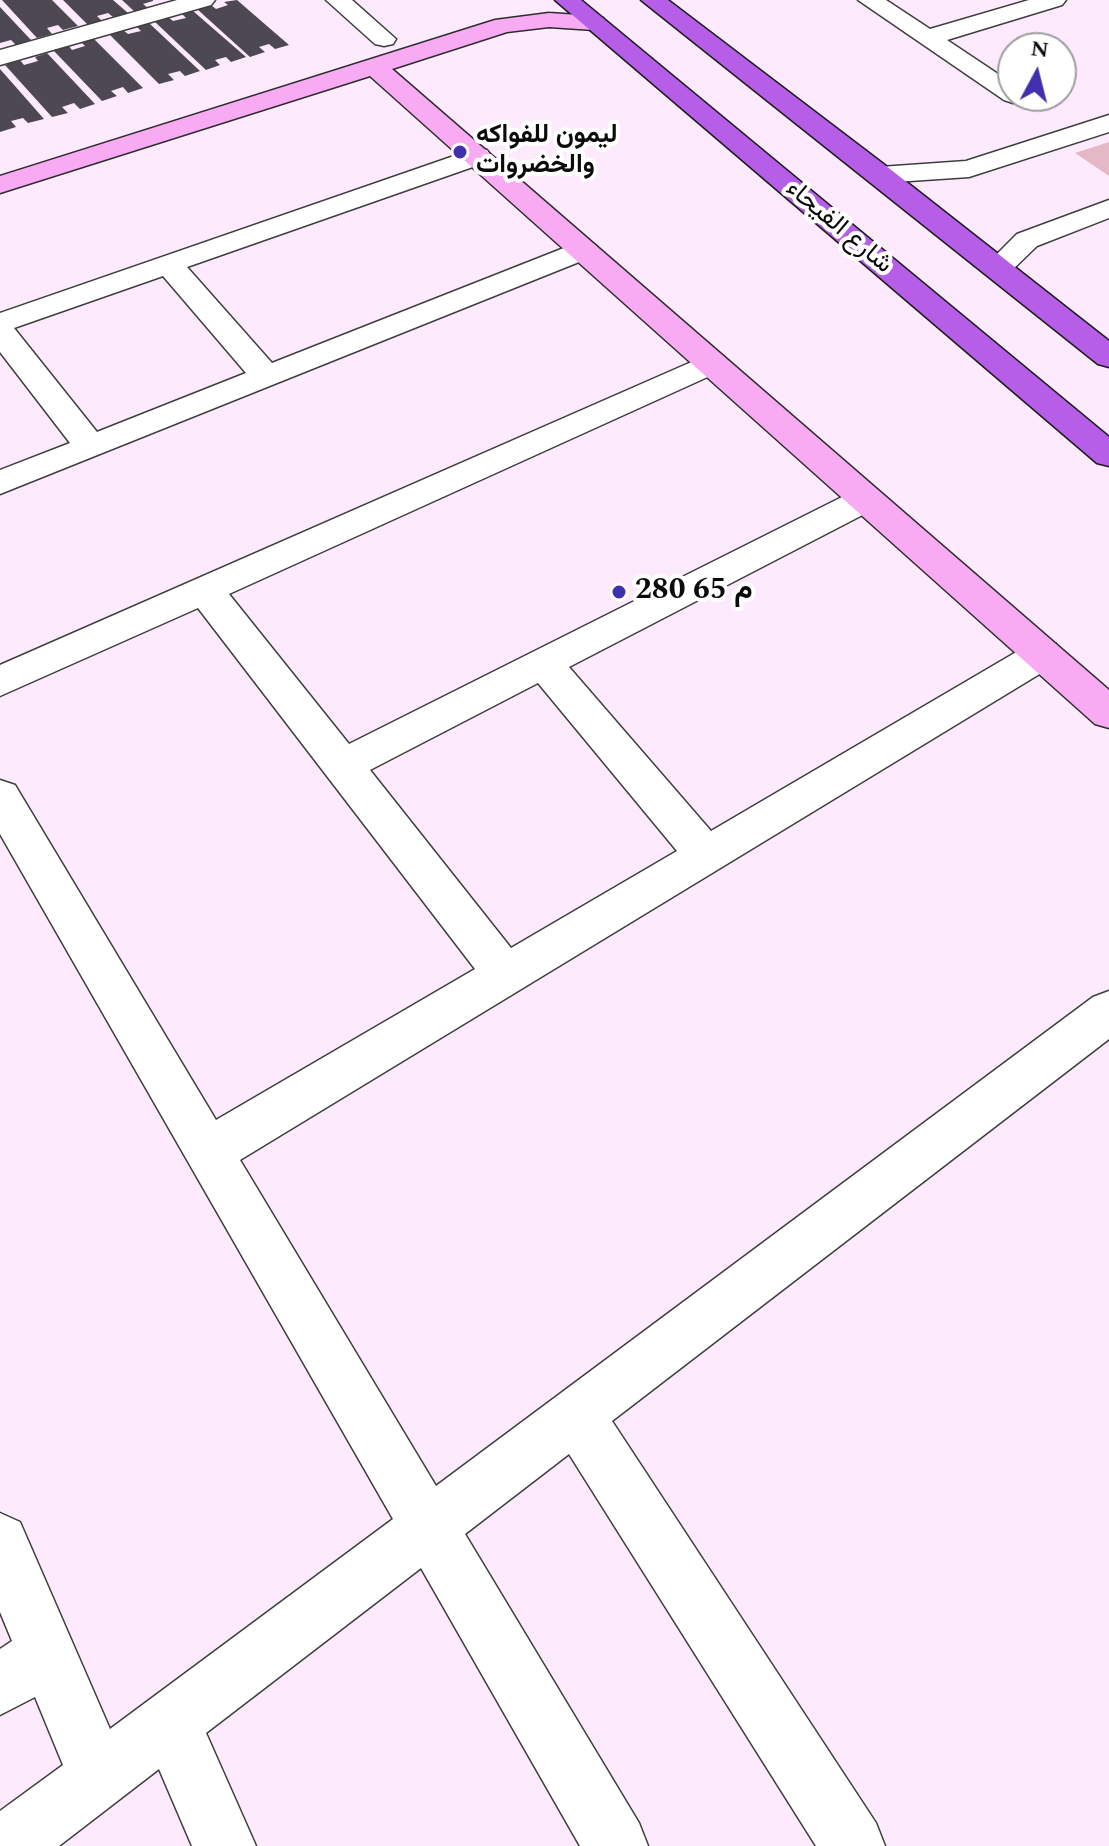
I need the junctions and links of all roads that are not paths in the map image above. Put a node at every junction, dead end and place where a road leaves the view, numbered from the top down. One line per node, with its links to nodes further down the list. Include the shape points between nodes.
1 (203, 0): 11 (street)
2 (338, 0): 10 (street)
3 (567, 0): 8 (highway, شارع الفيحاء)
4 (653, 0): 18 (highway)
5 (870, 0): 9 (street)
6 (1054, 0): 9 (street)
7 (471, 10): 10 (street)
8 (594, 23): 10 (street, via 504,25); 30 (highway, شارع الفيحاء)
9 (927, 38): 12 (street)
10 (378, 52): 15 (street); 17 (street); 19 (street, via 67,150)
11 (0, 58)
12 (997, 85)
13 (1038, 112): 16 (street)
14 (1109, 123): 16 (street)
15 (88, 131)
16 (1073, 135): 18 (street, via 969,169)
17 (477, 156): 21 (street); 22 (street)
18 (880, 175): 23 (highway)
19 (0, 185)
20 (1109, 208): 23 (street, via 1027,240)
21 (584, 250): 27 (street); 28 (street)
22 (168, 264): 24 (street); 28 (street)
23 (997, 269): 26 (highway)
24 (0, 323)
25 (0, 331): 29 (street)
26 (1109, 357)
27 (712, 363): 32 (street); 33 (street)
28 (267, 377): 29 (street)
29 (91, 447): 31 (street)
30 (1109, 455)
31 (0, 483)
32 (866, 499): 34 (street); 35 (street)
33 (205, 590): 36 (street); 38 (street)
34 (1043, 654): 37 (street); 40 (street)
35 (543, 663): 38 (street); 40 (street)
36 (0, 681)
37 (1109, 713)
38 (342, 766): 41 (street)
39 (0, 797): 43 (street)
40 (706, 855): 41 (street)
41 (506, 975): 43 (street)
42 (1109, 1012): 44 (street)
43 (208, 1152): 45 (street)
44 (575, 1414): 45 (street); 54 (street)
45 (428, 1526): 48 (street); 53 (street)
46 (0, 1542): 47 (street)
47 (23, 1669): 49 (street)
48 (170, 1722): 49 (street); 52 (street)
49 (99, 1777): 51 (street)
50 (0, 1838): 51 (street)
51 (5, 1846)
52 (224, 1846)
53 (616, 1846)
54 (853, 1846)

